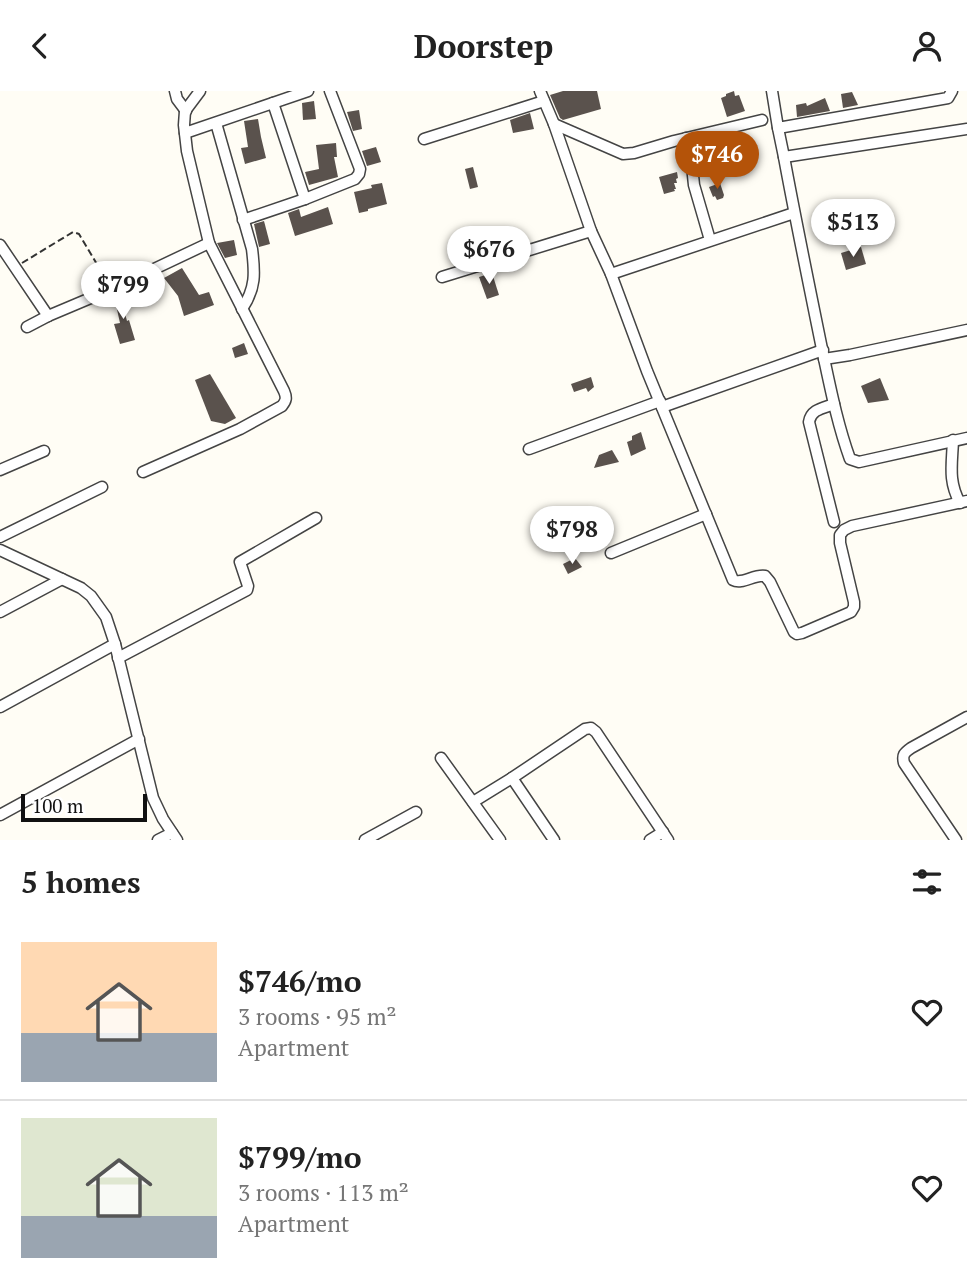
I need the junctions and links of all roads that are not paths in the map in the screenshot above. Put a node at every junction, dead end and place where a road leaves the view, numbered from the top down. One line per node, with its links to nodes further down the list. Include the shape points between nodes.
1 (175, 91): 9 (street)
2 (200, 91): 9 (street)
3 (308, 91): 8 (street)
4 (330, 91): 19 (street, via 359,174)
5 (772, 91): 13 (street)
6 (952, 91): 13 (street, via 948,98)
7 (543, 94): 12 (street); 17 (street)
8 (273, 103): 11 (street); 19 (street)
9 (186, 111): 15 (street)
10 (762, 120): 16 (street)
11 (216, 123): 15 (street); 21 (street)
12 (554, 124): 16 (street, via 623,154); 22 (street)
13 (778, 128): 18 (street)
14 (967, 129): 18 (street)
15 (185, 133): 24 (street)
16 (686, 138): 23 (street)
17 (424, 139)
18 (784, 157): 20 (street)
19 (305, 198): 21 (street)
20 (794, 213): 23 (street); 32 (street)
21 (243, 220): 28 (street, via 254,267 250,296)
22 (591, 231): 26 (street); 27 (street)
23 (710, 240): 26 (street)
24 (209, 243): 28 (street); 29 (street)
25 (0, 245): 29 (street)
26 (611, 274): 33 (street)
27 (442, 277)
28 (242, 309): 40 (street, via 286,401 240,429)
29 (48, 316): 30 (street)
30 (27, 327)
31 (967, 330): 32 (street, via 850,355)
32 (823, 354): 33 (street); 34 (street)
33 (661, 404): 37 (street); 43 (street)
34 (834, 404): 36 (street, via 854,461); 45 (street, via 814,411 809,422)
35 (967, 437): 36 (street)
36 (954, 440): 42 (street, via 951,482)
37 (529, 449)
38 (44, 451): 39 (street)
39 (0, 470)
40 (143, 473)
41 (102, 487): 46 (street)
42 (963, 502): 43 (street, via 844,530 840,543 854,607 797,634 765,576 733,580)
43 (706, 514): 48 (street)
44 (316, 518): 52 (street, via 240,562 247,590)
45 (834, 522)
46 (0, 537)
47 (0, 550): 49 (street)
48 (611, 553)
49 (62, 579): 50 (street); 51 (street, via 91,596 106,617)
50 (0, 612)
51 (115, 644): 52 (street); 53 (street)
52 (118, 658): 55 (street)
53 (0, 707)
54 (967, 717): 68 (street, via 902,757)
55 (139, 739): 60 (street); 61 (street, via 153,798)
56 (441, 758): 58 (street)
57 (512, 778): 58 (street); 62 (street, via 591,728); 66 (street)
58 (473, 802): 65 (street)
59 (416, 812): 64 (street)
60 (0, 815)
61 (175, 836): 63 (street)
62 (665, 836): 67 (street)
63 (158, 840)
64 (365, 840)
65 (500, 840)
66 (554, 840)
67 (650, 840)
68 (956, 840)

